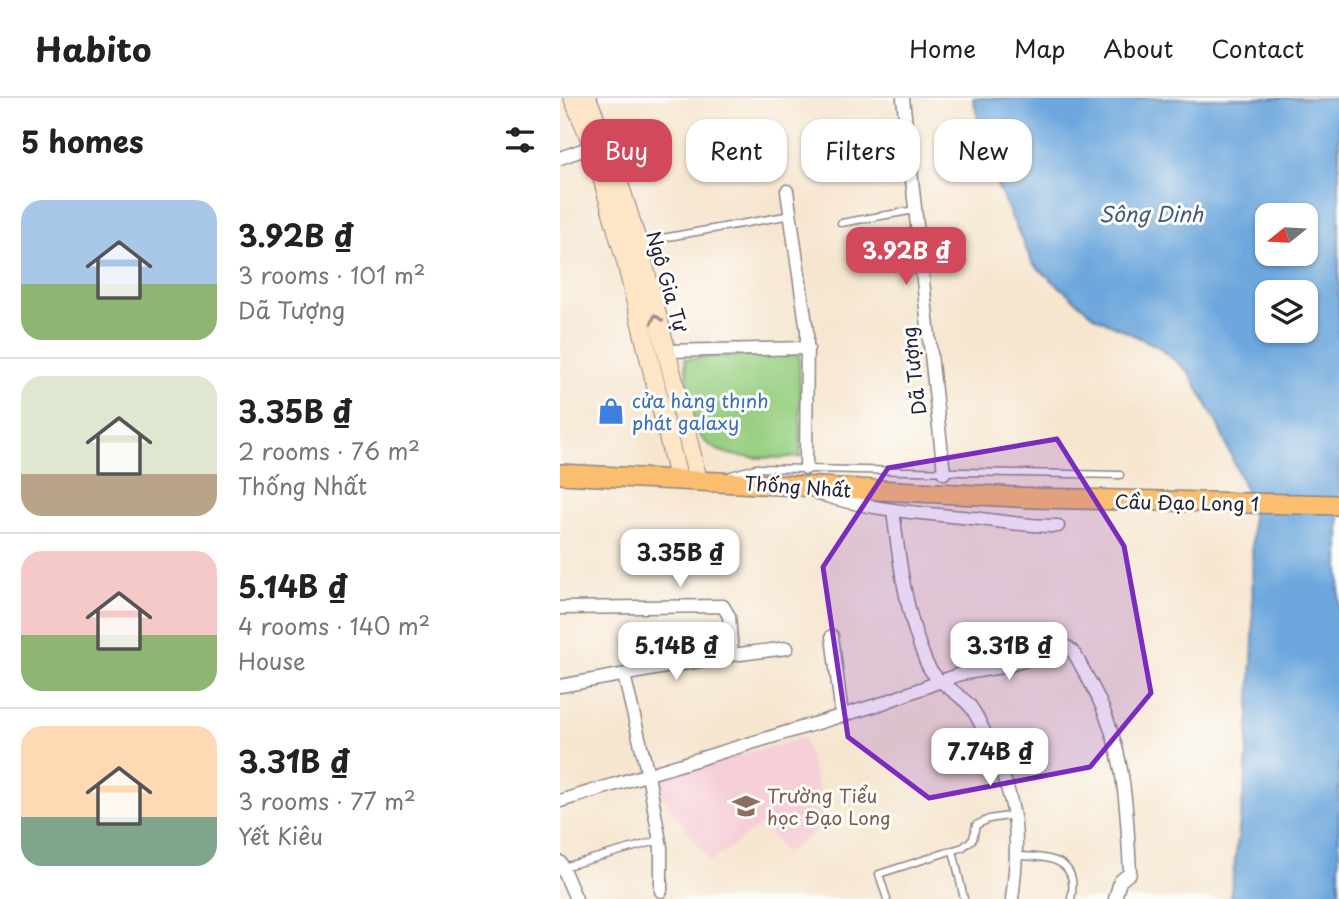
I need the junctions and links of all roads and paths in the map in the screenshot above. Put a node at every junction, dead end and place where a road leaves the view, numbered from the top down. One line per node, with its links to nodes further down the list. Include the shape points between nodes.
1 (573, 98): 4 (main road, Ngô Gia Tự)
2 (587, 98): 5 (main road, Ngô Gia Tự)
3 (903, 98): 11 (street, Dã Tượng)
4 (585, 119)
5 (593, 119)
6 (581, 150): 7 (street)
7 (560, 158)
8 (610, 182): 15 (main road, Ngô Gia Tự)
9 (613, 182): 14 (main road, Ngô Gia Tự)
10 (787, 191): 12 (street)
11 (915, 211): 13 (lane); 18 (street, Dã Tượng)
12 (791, 215): 14 (lane); 16 (street)
13 (841, 223)
14 (635, 243): 15 (main road, Ngô Gia Tự)
15 (635, 270): 17 (main road, Ngô Gia Tự)
16 (808, 348): 17 (street); 22 (street)
17 (657, 353): 21 (main road, Ngô Gia Tự); 23 (main road, Ngô Gia Tự)
18 (944, 473): 20 (lane); 22 (lane)
19 (560, 474): 21 (main road, Thống Nhất)
20 (1120, 475)
21 (678, 478): 23 (main road, Thống Nhất)
22 (805, 478): 23 (main road, Thống Nhất); 24 (main road, Thống Nhất); 26 (street, via 847,503)
23 (705, 480)
24 (1035, 498): 25 (main road, Cầu Đạo Long 1)
25 (1339, 505)
26 (893, 510): 27 (street); 33 (street, via 913,622 926,663)
27 (1058, 526)
28 (560, 608): 31 (street, via 723,606 729,616)
29 (832, 636): 35 (street)
30 (787, 648): 31 (street)
31 (732, 655): 32 (street)
32 (624, 675): 34 (street); 36 (street)
33 (939, 683): 35 (street); 38 (street, via 971,707 1003,774); 49 (street, via 1071,649 1109,720 1126,785 1130,873 1120,881)
34 (560, 686)
35 (842, 716): 36 (street)
36 (648, 775): 37 (street); 39 (street)
37 (560, 801)
38 (1016, 815): 40 (lane, via 976,825 973,839); 41 (street)
39 (660, 840): 42 (lane); 43 (street)
40 (953, 850): 45 (lane, via 879,874); 46 (lane)
41 (1018, 856): 47 (street); 48 (lane, via 1052,858 1066,866 1074,887)
42 (561, 864): 44 (street)
43 (661, 891)
44 (576, 899)
45 (887, 899)
46 (964, 899)
47 (1012, 899)
48 (1071, 899)
49 (1115, 899)

